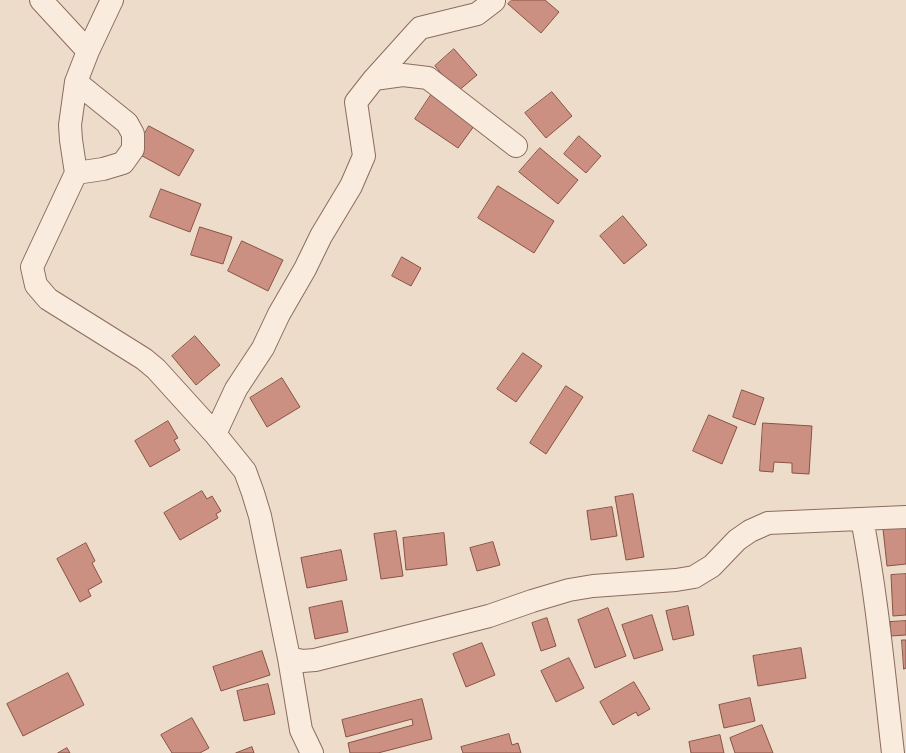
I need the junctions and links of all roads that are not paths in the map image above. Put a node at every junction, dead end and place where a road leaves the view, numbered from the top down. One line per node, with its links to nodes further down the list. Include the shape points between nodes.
1 (41, 0): 4 (street)
2 (112, 0): 4 (street)
3 (494, 1): 5 (street, via 477,14 420,28)
4 (88, 51): 6 (street)
5 (374, 79): 7 (street, via 403,75 428,78); 9 (street, via 356,102 364,156 351,186 321,236 263,348 236,389)
6 (76, 82): 8 (street, via 70,125); 8 (street, via 127,123 133,134 133,149 123,163)
7 (516, 146)
8 (76, 173): 9 (street, via 32,267 36,285 48,299 144,359)
9 (215, 434): 12 (street, via 245,471 253,493)
10 (906, 517): 11 (street)
11 (862, 519): 12 (street, via 768,523 737,540 712,566 694,577 569,590 489,616 315,660); 14 (street)
12 (289, 658): 13 (street, via 301,730)
13 (312, 753)
14 (893, 753)

